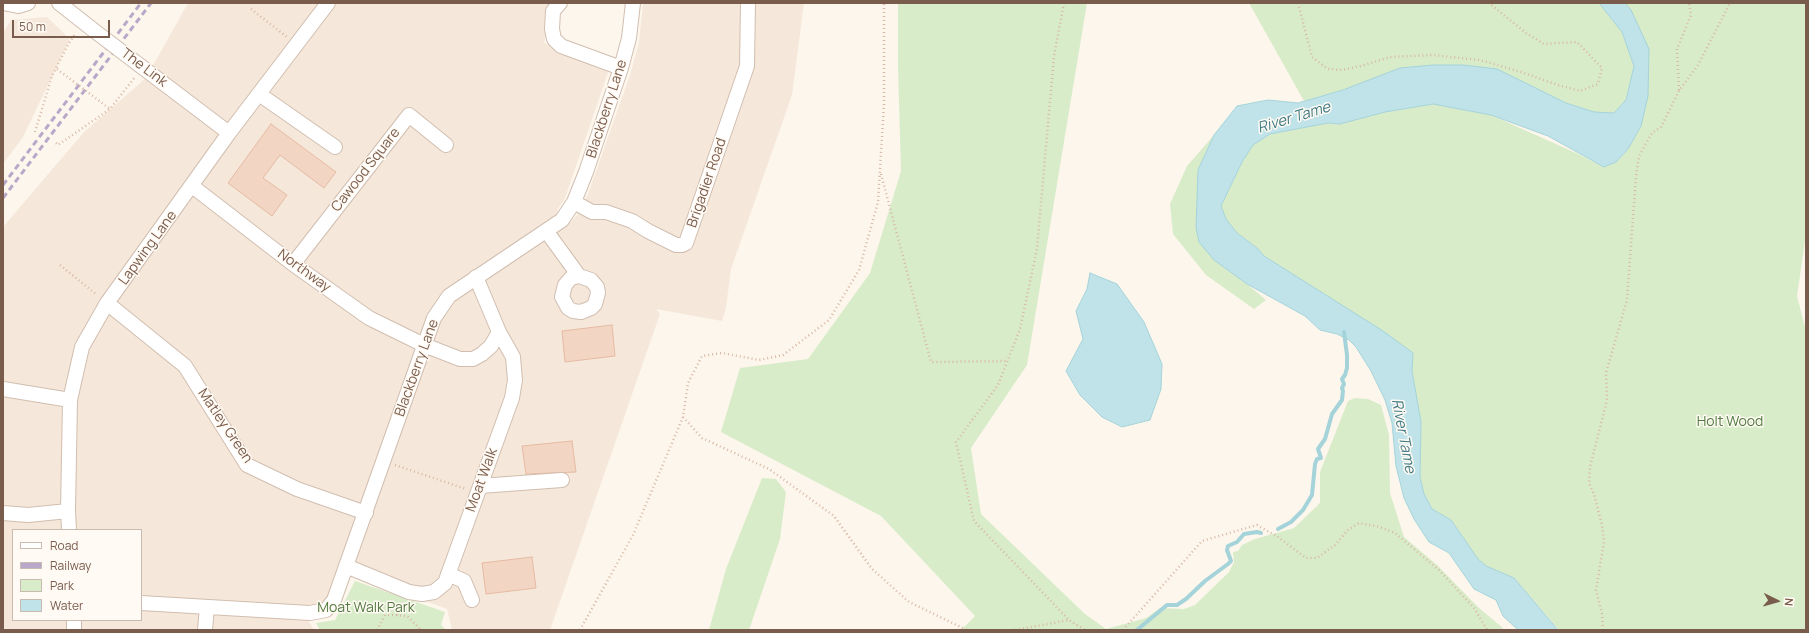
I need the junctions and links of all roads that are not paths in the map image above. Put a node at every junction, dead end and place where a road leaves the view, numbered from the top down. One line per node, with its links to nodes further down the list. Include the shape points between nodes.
1 (3, 3): 2 (street, via 18,6)
2 (28, 3)
3 (328, 3): 9 (street, Lapwing Lane)
4 (560, 3): 8 (street, via 553,11 554,39 561,46)
5 (633, 3): 8 (street, Blackberry Lane, via 630,38)
6 (748, 3): 14 (street, Brigadier Road, via 747,66 686,243 676,245 632,221 606,212 592,212)
7 (68, 6): 10 (street, The Link, bridge, via 88,26)
8 (621, 68): 14 (street, Blackberry Lane)
9 (259, 94): 10 (street, Lapwing Lane); 12 (street)
10 (229, 133): 13 (street, Lapwing Lane)
11 (446, 144): 16 (street, Cawood Square, via 409,115)
12 (335, 148)
13 (192, 186): 16 (street, Northway); 19 (street, Lapwing Lane)
14 (574, 202): 15 (street, Blackberry Lane, via 562,220)
15 (547, 232): 17 (street); 18 (street, Blackberry Lane)
16 (293, 264): 21 (street, Northway, via 369,318)
17 (579, 276)
18 (476, 277): 20 (street, Moat Walk); 21 (street, Blackberry Lane, via 449,296 434,318)
19 (108, 303): 23 (street, Lapwing Lane, via 82,347); 28 (street, Matley Green, via 185,366 247,464 297,489)
20 (499, 332): 21 (street, Northway, via 491,346 472,359 460,359); 25 (street, Moat Walk, via 513,357 515,380 512,398)
21 (424, 345): 28 (street, Blackberry Lane)
22 (3, 389): 23 (street)
23 (70, 400): 26 (street, Lapwing Lane)
24 (562, 480): 25 (street)
25 (479, 489): 31 (street, Moat Walk)
26 (68, 511): 27 (street, via 28,515); 29 (street, Lapwing Lane)
27 (3, 513)
28 (366, 513): 30 (street, Blackberry Lane)
29 (69, 529)
30 (346, 566): 31 (street, Moat Walk, via 409,592 422,594 434,592 445,583); 34 (street, Blackberry Lane, via 334,600 326,610 310,613)
31 (448, 574): 32 (street, via 464,582)
32 (472, 600)
33 (142, 603): 34 (street, Blackberry Lane)
34 (207, 607): 35 (street)
35 (205, 630)

